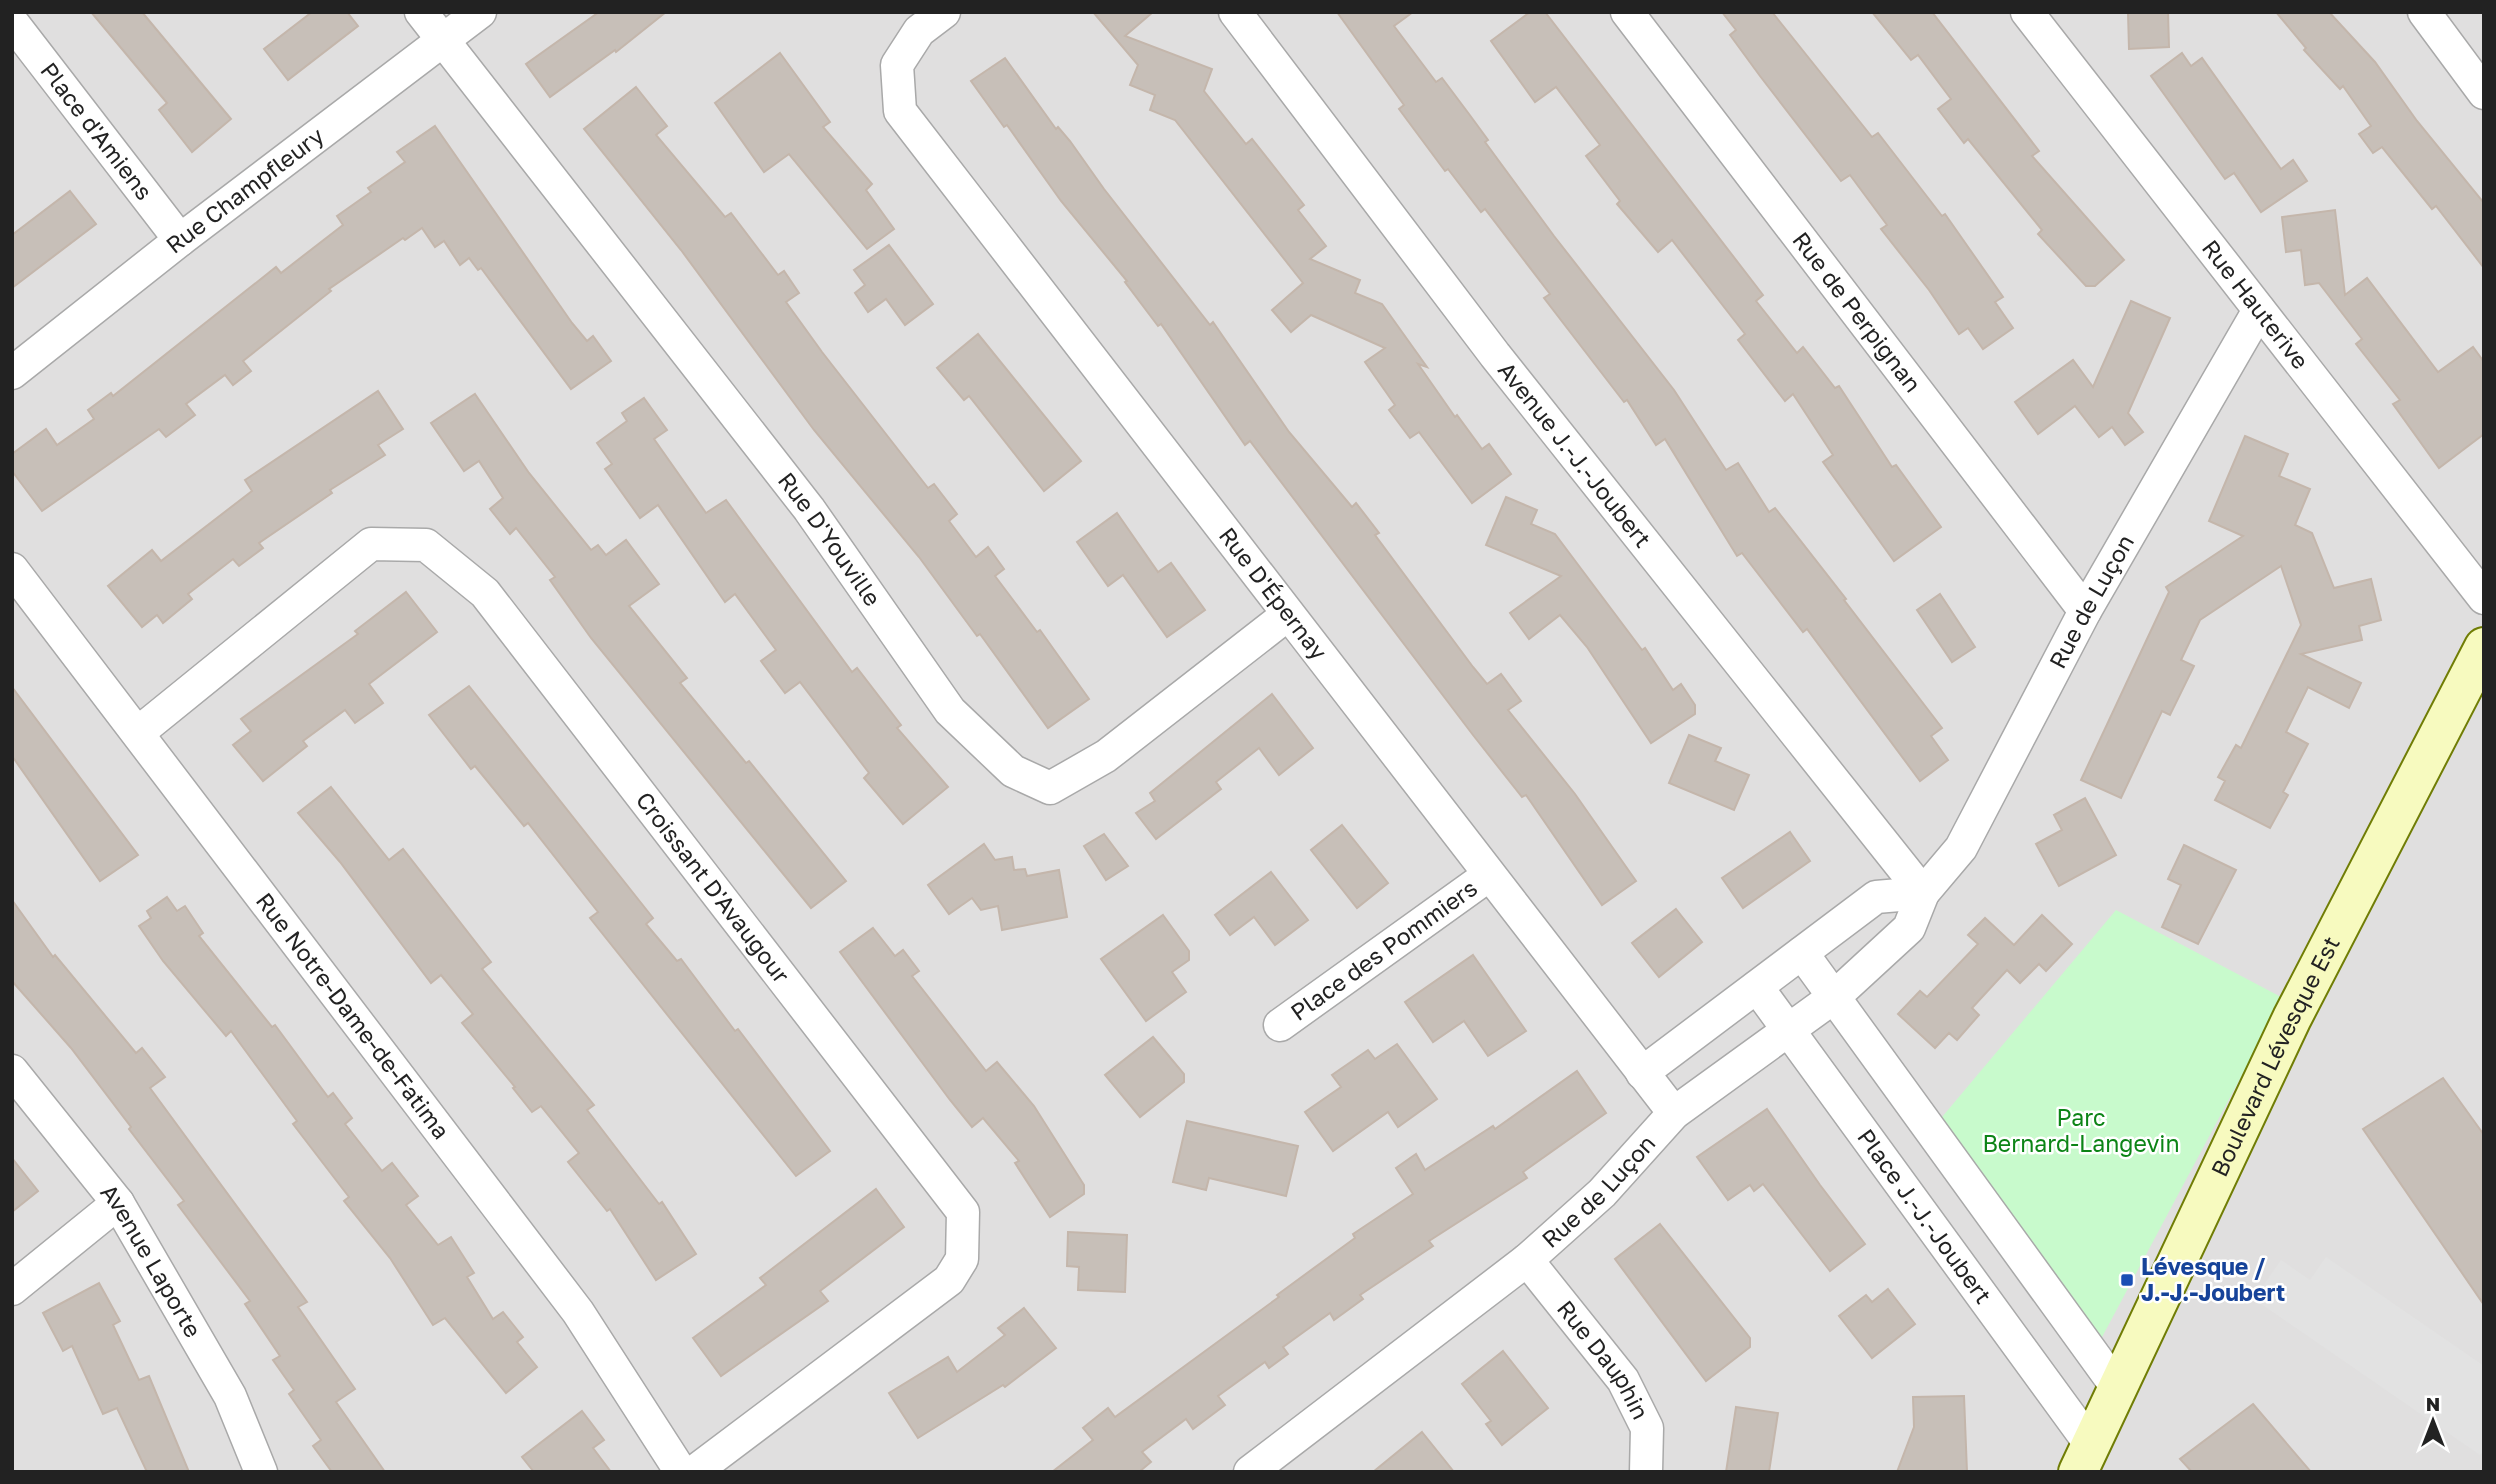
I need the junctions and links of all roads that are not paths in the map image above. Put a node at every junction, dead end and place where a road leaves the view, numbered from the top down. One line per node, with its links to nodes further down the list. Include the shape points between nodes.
1 (421, 12): 9 (street)
2 (480, 12): 9 (street, Rue Champfleury)
3 (944, 12): 17 (street, Rue D'Épernay, via 919,31 897,65 900,111)
4 (1235, 12): 21 (street, Avenue J.-J.-Joubert, via 1495,355)
5 (1627, 12): 16 (street, Rue de Perpignan)
6 (2027, 12): 12 (street, Rue Hauterive)
7 (2424, 12): 10 (street)
8 (12, 22): 11 (street, Place d'Amiens)
9 (443, 40): 11 (street, Rue Champfleury); 17 (street, Rue D'Youville, via 809,509 950,711 1013,771 1050,788 1107,756)
10 (2484, 93)
11 (180, 240): 13 (street, Rue Champfleury)
12 (2259, 310): 15 (street, Rue Hauterive); 16 (street, Rue de Luçon)
13 (12, 373)
14 (12, 569): 19 (street, Rue Notre-Dame-de-Fatima)
15 (2484, 598)
16 (2085, 611): 21 (street, Rue de Luçon, via 1961,848)
17 (1287, 615): 20 (street, Rue D'Épernay)
18 (2484, 648): 33 (street, Boulevard Lévesque Est, via 2292,1018)
19 (139, 732): 36 (street, Rue Notre-Dame-de-Fatima, via 578,1312); 37 (street, Croissant D'Avaugour, via 371,544 426,545 485,593 963,1212 962,1259 949,1280)
20 (1489, 875): 25 (street, Place des Pommiers); 28 (street, Rue D'Épernay)
21 (1923, 893): 22 (street, via 1876,897); 24 (street, Rue de Luçon, via 1909,928)
22 (1802, 953): 23 (street); 24 (street)
23 (1758, 986): 26 (street, Place J.-J.-Joubert); 28 (street)
24 (1834, 997): 26 (street, Rue de Luçon); 33 (street)
25 (1280, 1025)
26 (1790, 1031): 29 (street, Rue de Luçon); 34 (street, Place J.-J.-Joubert)
27 (12, 1071): 30 (street, Avenue Laporte)
28 (1642, 1073): 29 (street, Rue D'Épernay)
29 (1674, 1113): 31 (street, Rue de Luçon, via 1602,1193)
30 (118, 1203): 32 (street); 35 (street, Avenue Laporte, via 229,1395)
31 (1527, 1260): 38 (street, Rue de Luçon); 39 (street, Rue Dauphin, via 1623,1380 1647,1428)
32 (12, 1289)
33 (2119, 1390): 34 (street, Boulevard Lévesque Est)
34 (2085, 1458)
35 (261, 1472)
36 (681, 1472)
37 (694, 1472)
38 (1250, 1472)
39 (1646, 1472)

